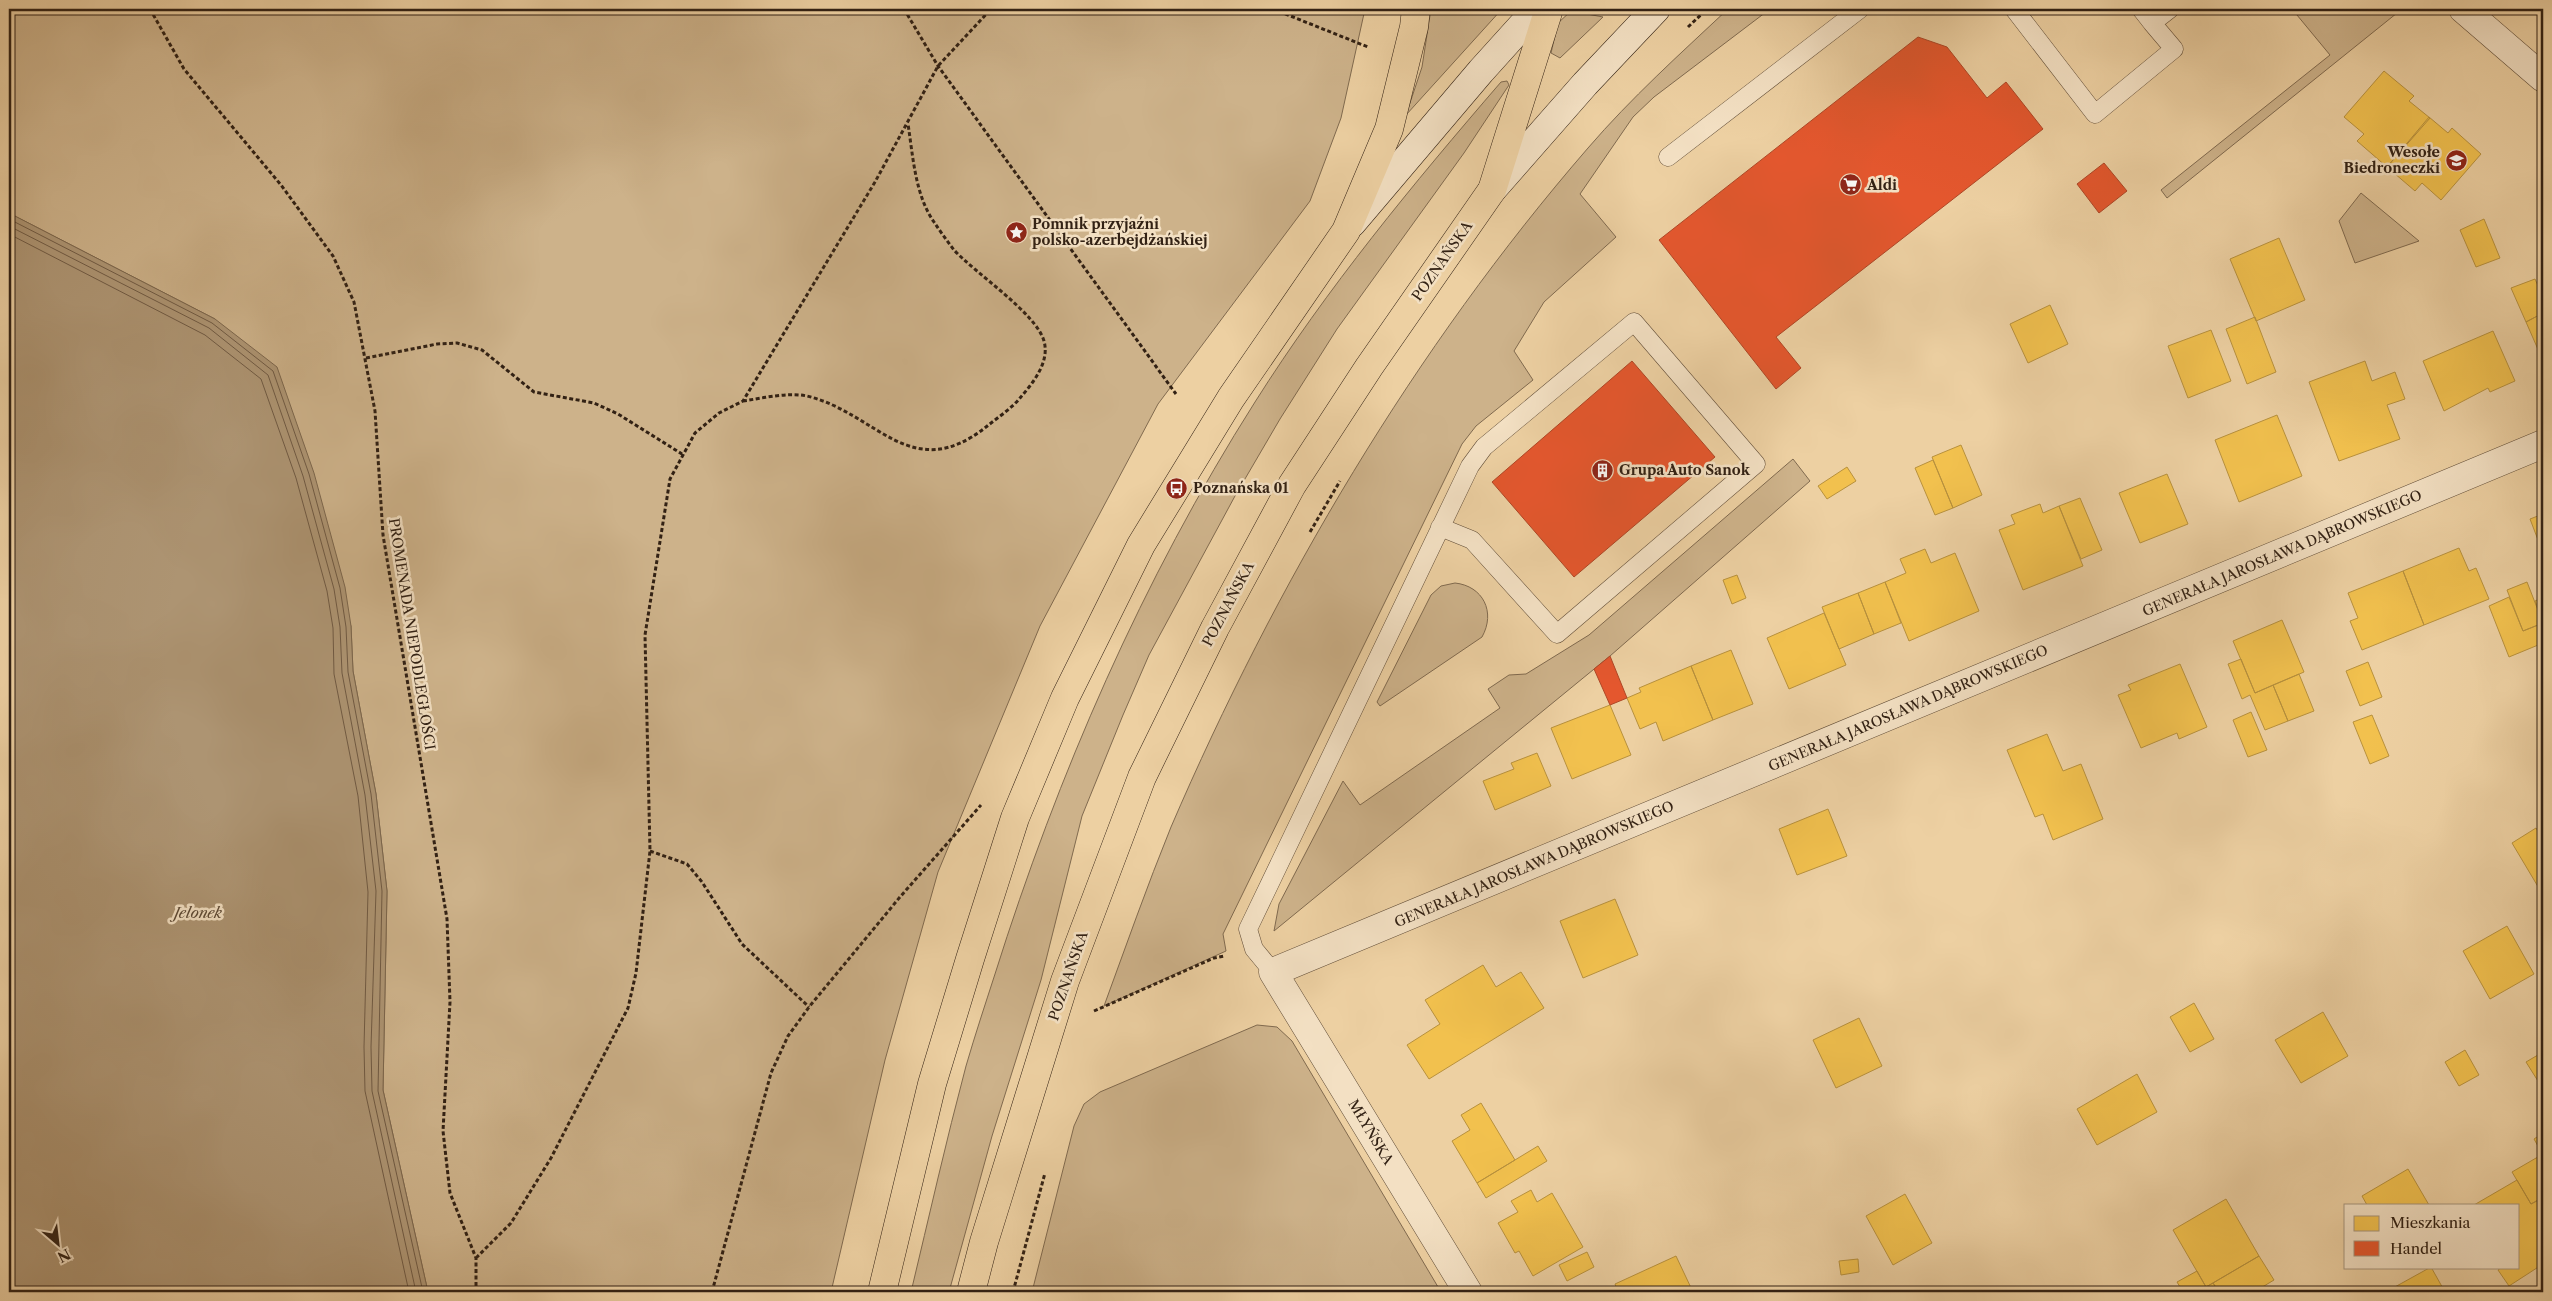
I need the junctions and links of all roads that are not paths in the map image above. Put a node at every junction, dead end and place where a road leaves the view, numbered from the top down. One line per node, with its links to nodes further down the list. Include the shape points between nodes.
1 (1416, 9): 14 (main road, via 1389,129)
2 (1537, 9): 14 (street)
3 (1549, 9): 13 (main road)
4 (1656, 9): 13 (street, POZNAŃSKA)
5 (1860, 9): 12 (lane)
6 (2014, 9): 10 (lane, via 2095,114 2174,50)
7 (2141, 9): 10 (lane)
8 (2170, 9): 10 (lane)
9 (2463, 9): 11 (street)
10 (2152, 23)
11 (2543, 78)
12 (1668, 157)
13 (1492, 190): 19 (main road, POZNAŃSKA, via 1292,485 1215,628 1142,777 1065,981)
14 (1346, 231): 18 (main road, via 1231,398 1141,545 1065,698 1015,818 967,968 932,1084)
15 (2543, 444): 17 (street, GENERAŁA JAROSŁAWA DĄBROWSKIEGO)
16 (1440, 527): 16 (lane, via 1470,466 1484,447 1634,322 1756,464 1557,634 1472,540); 17 (lane, via 1248,929 1254,949)
17 (1273, 972): 20 (street, MŁYŃSKA)
18 (882, 1292)
19 (971, 1292)
20 (1468, 1292)

